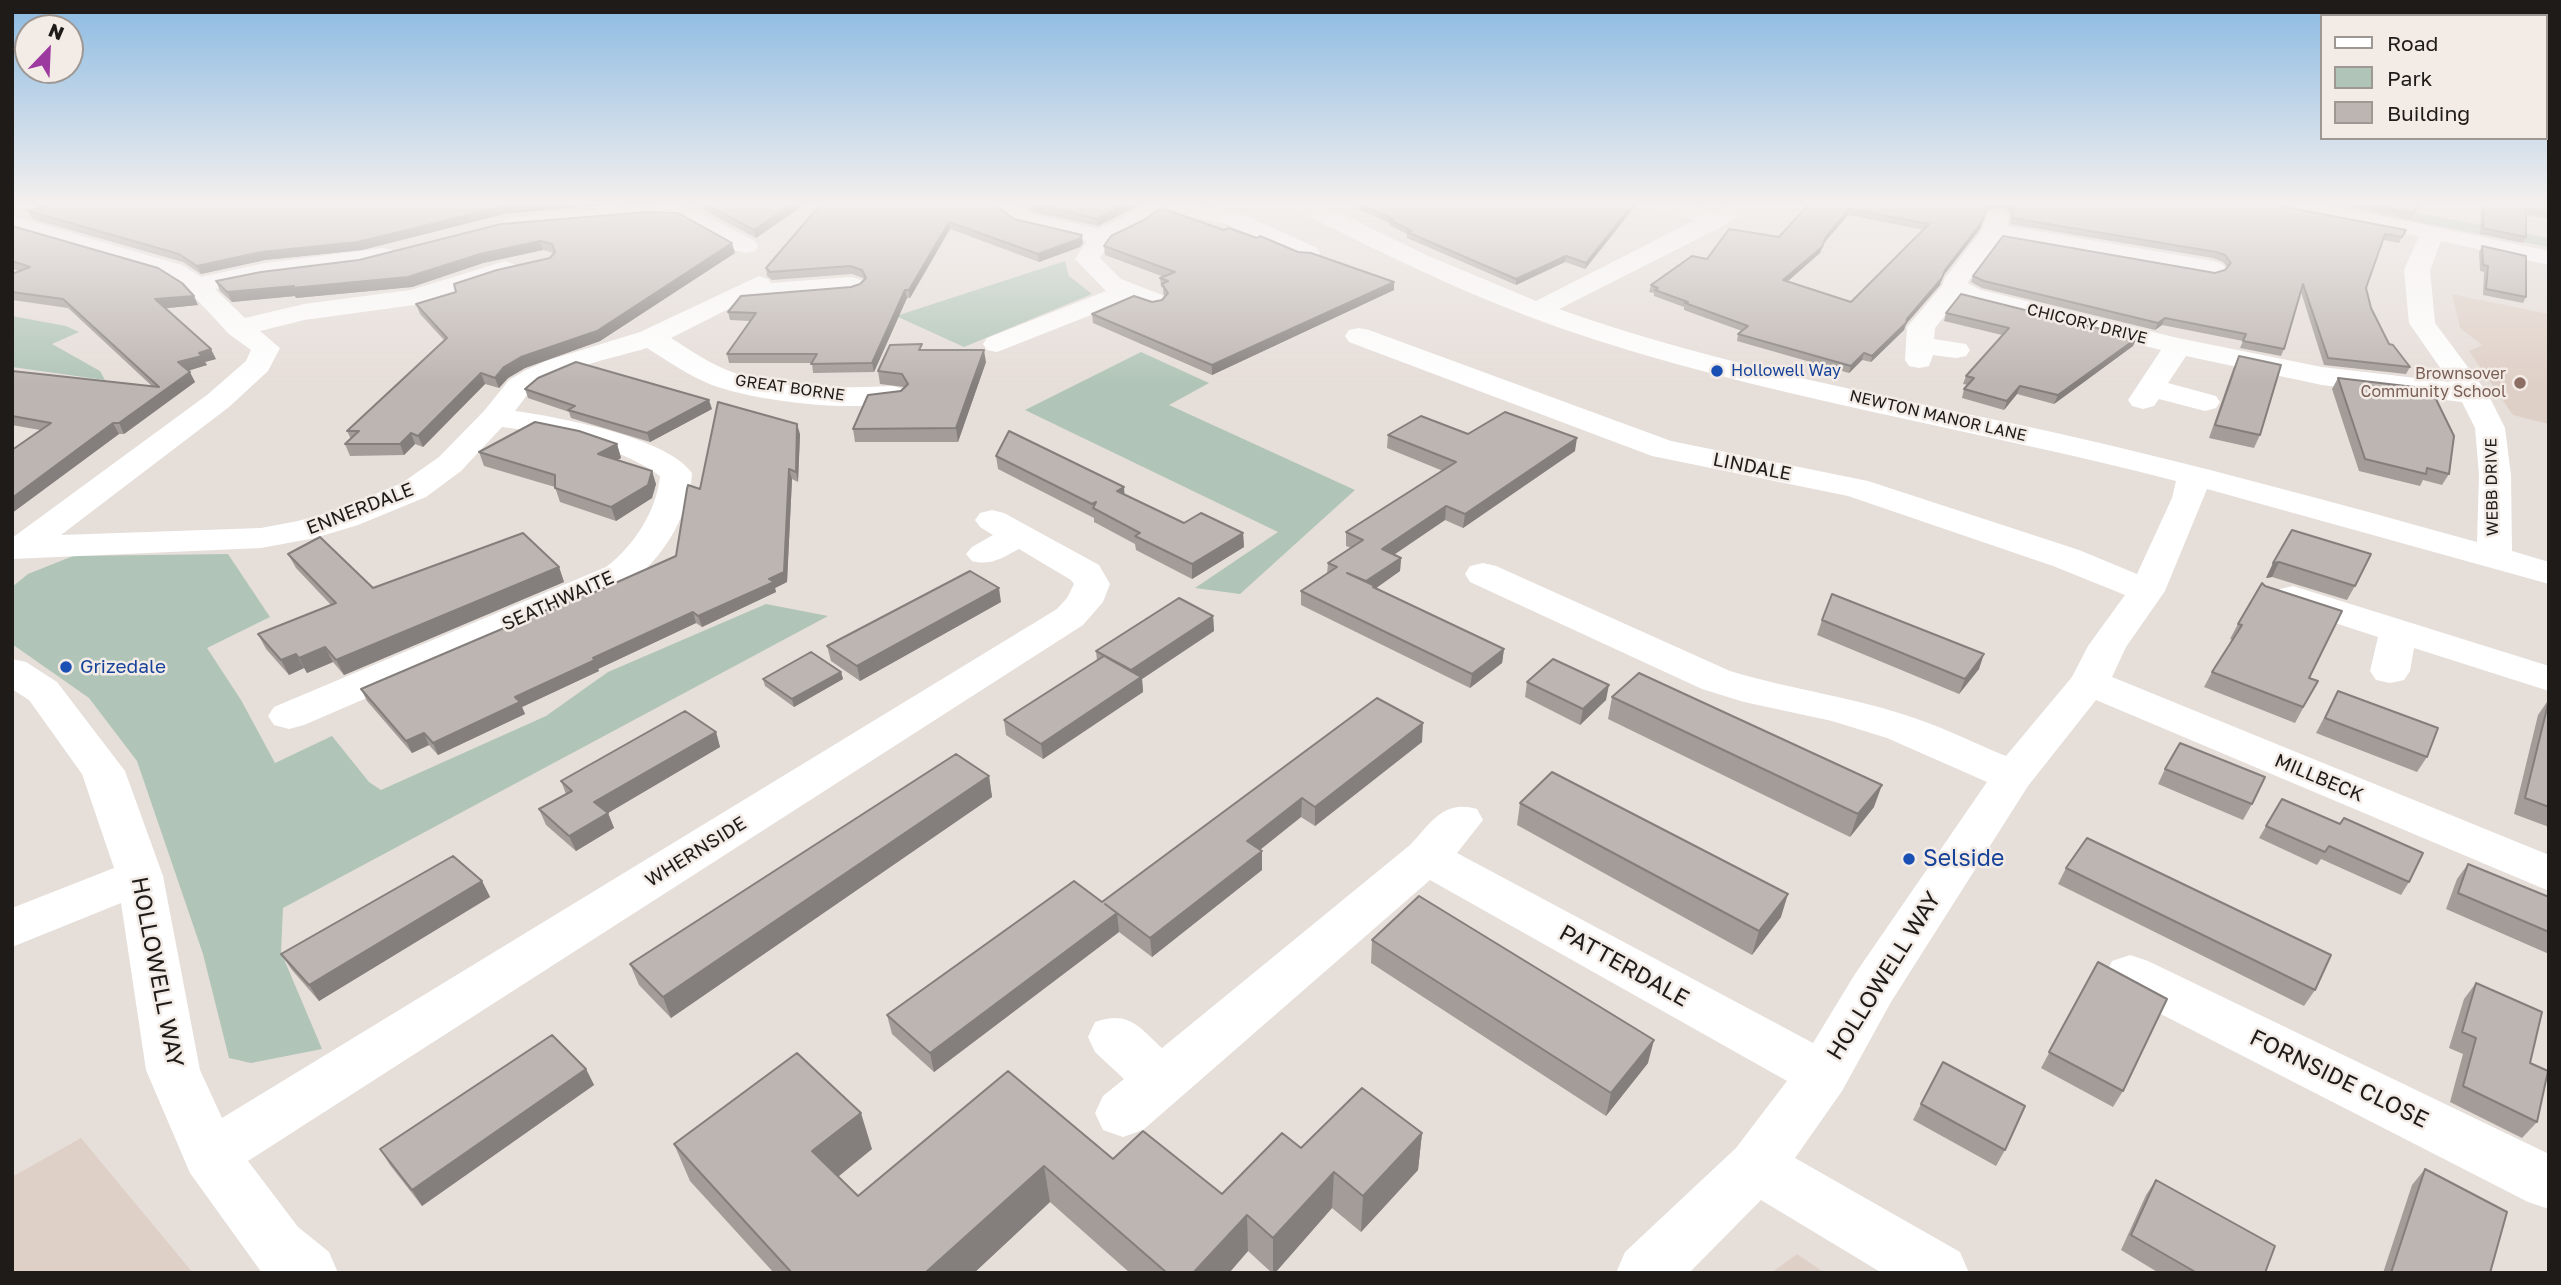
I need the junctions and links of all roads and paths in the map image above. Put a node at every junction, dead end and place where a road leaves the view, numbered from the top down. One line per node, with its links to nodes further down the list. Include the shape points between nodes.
1 (152, 264): 11 (street)
2 (327, 264): 11 (street)
3 (526, 264): 15 (street, via 414,297 304,312)
4 (1092, 264): 18 (street, via 1112,284 1141,296)
5 (1428, 264): 14 (street, NEWTON MANOR LANE)
6 (1630, 264): 14 (street)
7 (1967, 264): 13 (street, via 1954,283)
8 (2182, 264): 10 (street)
9 (2420, 264): 23 (street, WEBB DRIVE, via 2422,324)
10 (2213, 269)
11 (197, 285): 15 (street)
12 (852, 285): 17 (street, ENNERDALE, via 750,289)
13 (1956, 289): 19 (street, CHICORY DRIVE); 20 (street, via 1921,327 1919,352)
14 (1536, 311): 27 (street, NEWTON MANOR LANE, via 1720,366)
15 (239, 328): 29 (street, via 266,348 258,365 182,430)
16 (1359, 336): 34 (street, LINDALE, via 1663,449 1856,488 2066,558)
17 (650, 338): 22 (street, ENNERDALE); 24 (street, GREAT BORNE, via 722,379 854,405)
18 (997, 344)
19 (2178, 346): 23 (street, CHICORY DRIVE, via 2322,376); 25 (street, CHICORY DRIVE, via 2148,394)
20 (1956, 350)
21 (550, 351): 22 (street)
22 (530, 379): 26 (street, ENNERDALE)
23 (2473, 394): 30 (street, WEBB DRIVE, via 2490,428 2495,475)
24 (893, 395)
25 (2204, 402)
26 (495, 417): 29 (street, ENNERDALE, via 450,464 414,490 303,531 261,538); 40 (street, SEATHWAITE, via 558,425 613,441 676,473 672,500 637,559 621,573 584,591)
27 (2194, 476): 30 (street, NEWTON MANOR LANE); 34 (street, HOLLOWELL WAY, via 2189,498)
28 (998, 536): 50 (street, WHERNSIDE, via 1086,573 1092,584 1084,603 1070,617)
29 (18, 551)
30 (2494, 558): 31 (street, NEWTON MANOR LANE)
31 (2549, 573)
32 (1483, 574): 41 (street, via 1716,680 1902,728)
33 (2271, 590): 35 (street)
34 (2147, 591): 39 (street, HOLLOWELL WAY, via 2106,646)
35 (2399, 631): 37 (street); 38 (street)
36 (12, 671): 45 (street, HOLLOWELL WAY, via 43,691 103,771)
37 (2390, 671)
38 (2549, 679)
39 (2089, 682): 41 (street, HOLLOWELL WAY); 44 (street, MILLBECK)
40 (288, 717)
41 (2013, 776): 49 (street, HOLLOWELL WAY, via 1873,989)
42 (1461, 820): 43 (street)
43 (1426, 857): 48 (street, via 1142,1097); 49 (street, PATTERDALE)
44 (2549, 874)
45 (140, 876): 46 (street); 50 (street, HOLLOWELL WAY, via 173,1070)
46 (12, 928)
47 (2130, 975): 52 (street, FORNSIDE CLOSE)
48 (1114, 1037)
49 (1823, 1075): 51 (street, HOLLOWELL WAY)
50 (211, 1155): 53 (street, HOLLOWELL WAY, via 277,1247)
51 (1756, 1166): 54 (street, HOLLOWELL WAY); 55 (street)
52 (2549, 1182)
53 (307, 1273)
54 (1647, 1273)
55 (1938, 1273)

